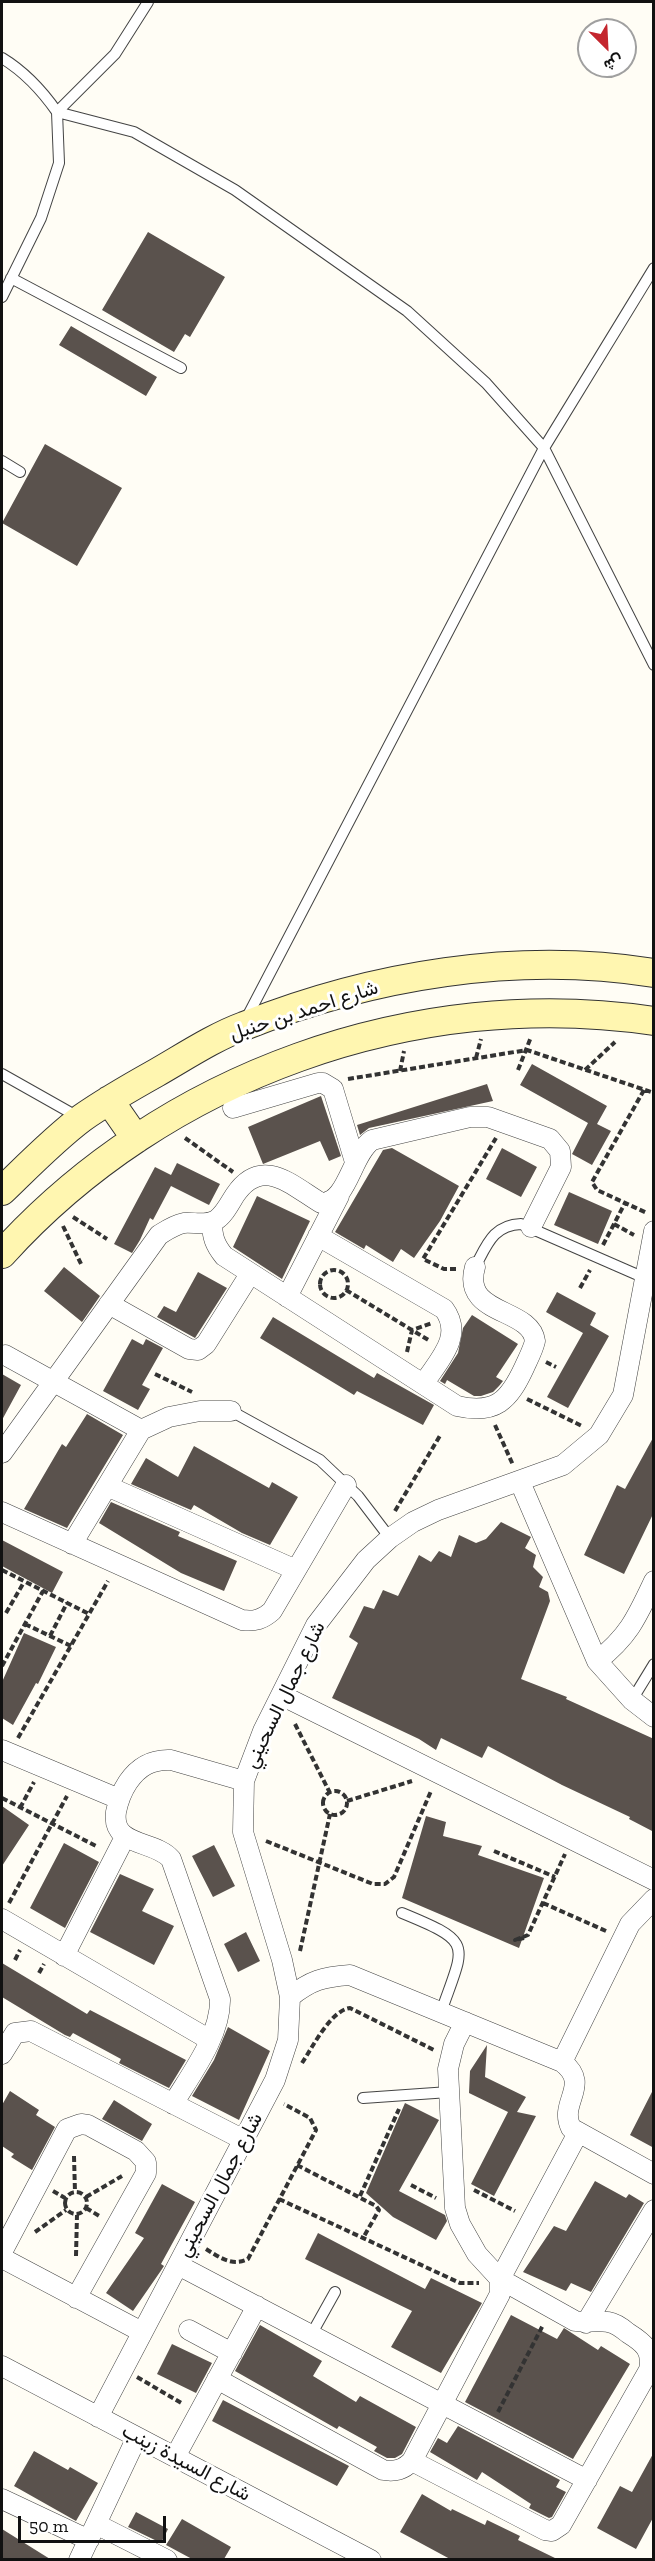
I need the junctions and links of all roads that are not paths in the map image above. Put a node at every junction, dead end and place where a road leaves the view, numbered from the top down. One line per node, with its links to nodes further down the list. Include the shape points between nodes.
1 (148, 2): 3 (lane, via 115,54)
2 (2, 58): 3 (lane, via 40,88)
3 (57, 112): 5 (lane, via 59,163 41,218); 8 (lane, via 134,132 235,190 407,311 486,383)
4 (654, 268): 8 (lane)
5 (11, 278): 6 (lane); 7 (lane)
6 (2, 297)
7 (180, 368)
8 (544, 448): 11 (lane); 14 (lane)
9 (2, 461): 10 (lane)
10 (20, 472)
11 (654, 664)
12 (654, 973): 14 (street, شارع احمد بن حنبل, via 543,965 447,971 353,990)
13 (647, 1020): 19 (street, via 538,1013 408,1027 344,1042 281,1063 221,1090)
14 (242, 1026): 16 (street, شارع احمد بن حنبل)
15 (2, 1074): 18 (lane)
16 (109, 1100): 18 (street, شارع احمد بن حنبل); 19 (street)
17 (233, 1108): 20 (street, via 323,1083 333,1089)
18 (81, 1119): 21 (street, شارع احمد بن حنبل)
19 (136, 1139): 27 (street, via 52,1204)
20 (355, 1162): 22 (street); 24 (street, via 367,1144 379,1138 470,1117 506,1122 550,1139 562,1159)
21 (2, 1191)
22 (339, 1196): 23 (street, via 321,1203 273,1174 264,1174 246,1181); 26 (street)
23 (212, 1222): 29 (street, via 216,1247); 32 (street, via 183,1223 159,1235)
24 (531, 1227): 28 (lane, via 521,1224 500,1228); 30 (lane)
25 (654, 1231): 30 (street, شارع جمال السحيني)
26 (318, 1236): 31 (street); 35 (street, via 444,1309 450,1317 453,1335)
27 (2, 1254)
28 (475, 1266): 35 (street, via 477,1293 530,1328 535,1336 534,1346 512,1392 487,1408 457,1406)
29 (249, 1274): 31 (street); 32 (street, via 206,1344 198,1350 189,1349)
30 (649, 1278): 39 (street, شارع جمال السحيني, via 623,1395 599,1435 563,1465)
31 (287, 1297): 35 (street)
32 (109, 1304): 34 (street)
33 (5, 1355): 34 (street)
34 (53, 1382): 37 (street); 38 (street)
35 (424, 1383)
36 (231, 1411): 37 (street, via 168,1417); 40 (lane, via 320,1460)
37 (141, 1430): 41 (street)
38 (2, 1453)
39 (520, 1482): 43 (street, شارع جمال السحيني, via 438,1510); 47 (street)
40 (346, 1485): 43 (lane); 45 (street)
41 (107, 1486): 44 (street); 45 (street)
42 (2, 1512): 44 (street)
43 (387, 1534): 49 (street, شارع جمال السحيني, via 316,1626)
44 (72, 1544): 45 (street, via 250,1621 272,1611)
45 (296, 1570)
46 (654, 1581): 47 (street, via 634,1622 618,1644)
47 (597, 1661): 50 (street)
48 (654, 1664): 50 (lane)
49 (281, 1695): 53 (street, شارع جمال السحيني); 56 (street)
50 (632, 1700): 51 (street)
51 (654, 1717)
52 (4, 1757): 54 (street, via 42,1767)
53 (244, 1781): 54 (street, via 160,1759 139,1769); 61 (street, شارع جمال السحيني, via 243,1832)
54 (119, 1799): 55 (street, via 115,1820)
55 (125, 1837): 60 (street); 64 (street, via 166,1853 174,1866 220,1999 221,2014)
56 (654, 1880)
57 (652, 1903): 66 (street, via 630,1924)
58 (4, 1913): 60 (street)
59 (402, 1914): 62 (lane, via 443,1930 456,1940 460,1956)
60 (64, 1956): 64 (street)
61 (290, 1997): 62 (street, via 324,1977 350,1975); 71 (street, شارع جمال السحيني, via 288,2040 271,2088)
62 (441, 2013): 63 (street)
63 (465, 2022): 66 (street); 67 (street, via 448,2069)
64 (210, 2040): 69 (street)
65 (2, 2054): 69 (street, via 15,2033 31,2031)
66 (562, 2062): 70 (street, via 575,2080 566,2111 567,2120)
67 (449, 2092): 68 (lane); 77 (street, via 455,2208 467,2240)
68 (363, 2098)
69 (173, 2104): 71 (street)
70 (578, 2133): 72 (street); 77 (street)
71 (244, 2140): 76 (street, شارع جمال السحيني)
72 (654, 2174)
73 (654, 2210): 81 (street)
74 (2, 2252): 79 (street, via 67,2129 88,2125 136,2151 146,2162 146,2173)
75 (2, 2258): 79 (street)
76 (178, 2265): 80 (street); 83 (street, شارع جمال السحيني)
77 (500, 2279): 81 (street, via 575,2321); 88 (street, via 500,2294)
78 (335, 2292): 84 (lane)
79 (76, 2298): 83 (street)
80 (257, 2306): 84 (street); 85 (street)
81 (586, 2323): 93 (street, via 604,2321 618,2326 645,2344 651,2361)
82 (189, 2330): 85 (street)
83 (142, 2332): 89 (street, شارع جمال السحيني)
84 (311, 2335): 88 (street)
85 (232, 2353): 87 (street)
86 (2, 2366): 89 (street, شارع السيدة زينب)
87 (217, 2379): 91 (street); 92 (street, via 383,2470 399,2470)
88 (442, 2404): 92 (street); 93 (street)
89 (98, 2416): 90 (street, شارع السيدة زينب)
90 (137, 2437): 91 (street, شارع السيدة زينب); 95 (street)
91 (175, 2457): 96 (street, شارع السيدة زينب)
92 (412, 2461): 93 (street, via 548,2531 561,2525)
93 (587, 2480)
94 (2, 2499): 95 (street)
95 (92, 2532): 97 (street); 98 (street)
96 (365, 2558)
97 (79, 2559)
98 (167, 2559)

